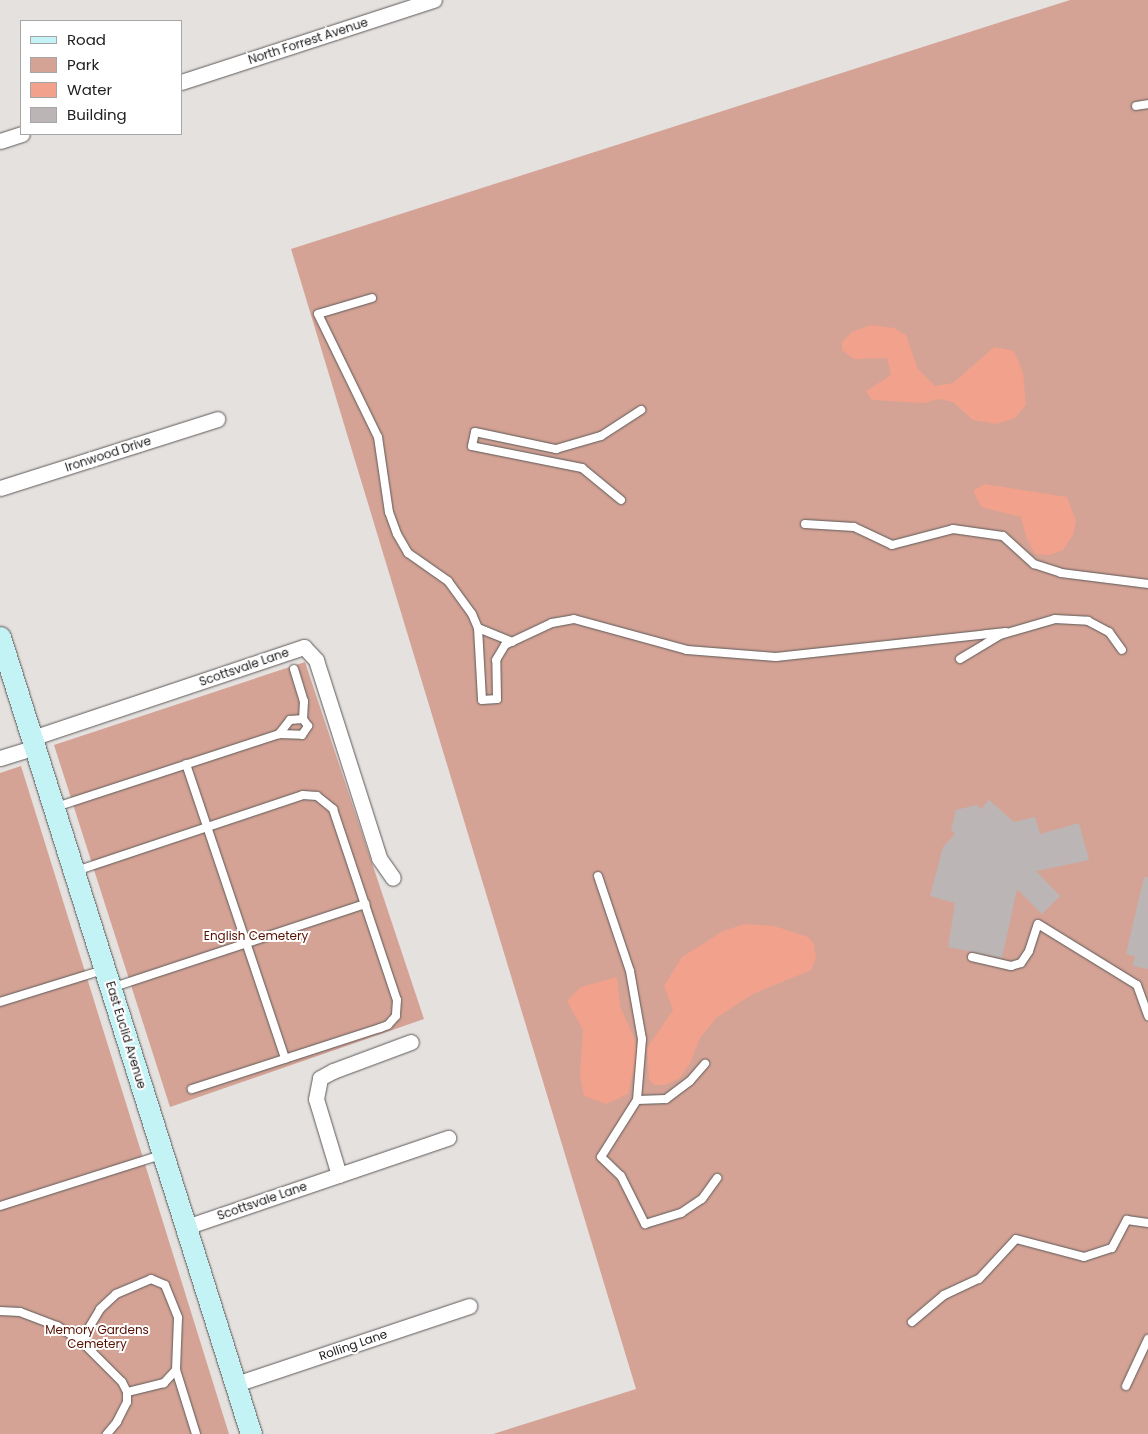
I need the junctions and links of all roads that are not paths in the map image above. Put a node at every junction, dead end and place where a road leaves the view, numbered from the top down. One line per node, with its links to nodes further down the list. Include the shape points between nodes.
1 (434, 0): 2 (street, North Forrest Avenue)
2 (182, 82)
3 (1148, 104): 4 (lane)
4 (1136, 106)
5 (20, 135): 6 (street)
6 (0, 141)
7 (372, 298): 14 (lane, via 318,314 378,437 389,512 397,534 408,553 448,581 462,598)
8 (641, 410): 11 (lane, via 601,436 556,449 475,432 472,446 582,468)
9 (217, 419): 10 (street, Ironwood Drive)
10 (0, 488)
11 (621, 500)
12 (805, 524): 13 (lane, via 854,527 892,545 953,529 994,534 1002,536 1034,564 1052,570)
13 (1148, 584)
14 (478, 628): 17 (lane); 17 (lane, via 482,700 497,699 496,660)
15 (1006, 632): 17 (lane, via 776,657 687,650 574,619 552,623); 18 (lane, via 1055,619 1088,621 1110,632); 19 (lane)
16 (0, 637): 23 (main road, East Euclid Avenue)
17 (512, 642)
18 (1122, 650)
19 (960, 659)
20 (294, 669): 21 (lane, via 304,701)
21 (303, 719): 22 (lane, via 290,720); 22 (lane, via 308,726 302,735)
22 (279, 734): 25 (lane)
23 (33, 742): 24 (street); 26 (main road, East Euclid Avenue); 30 (street, Scottsvale Lane, via 304,647 316,660 378,858)
24 (0, 758)
25 (186, 764): 26 (lane); 27 (lane)
26 (54, 808): 28 (main road, East Euclid Avenue)
27 (207, 827): 28 (lane); 31 (lane, via 304,795 318,796 334,809); 32 (lane)
28 (74, 871): 34 (main road, East Euclid Avenue)
29 (598, 876): 41 (lane, via 630,971 642,1039)
30 (393, 878)
31 (365, 904): 32 (lane); 38 (lane, via 397,1000 396,1016 388,1025)
32 (246, 943): 34 (lane); 38 (lane)
33 (972, 957): 36 (lane, via 1011,966 1021,963 1029,951 1038,924 1137,985)
34 (108, 978): 35 (lane); 43 (main road, East Euclid Avenue)
35 (0, 1002)
36 (1148, 1016)
37 (411, 1042): 44 (street, via 333,1070 320,1078 316,1099)
38 (285, 1059): 40 (lane)
39 (705, 1064): 41 (lane, via 690,1081 666,1099)
40 (192, 1089)
41 (637, 1100): 45 (lane, via 601,1157 621,1176 645,1224 681,1213 702,1199)
42 (448, 1138): 44 (street, Scottsvale Lane)
43 (163, 1155): 46 (lane); 48 (main road, East Euclid Avenue)
44 (339, 1175): 48 (street, Scottsvale Lane)
45 (717, 1178)
46 (0, 1206)
47 (1148, 1223): 51 (lane, via 1127,1220 1112,1248 1084,1257 1016,1240 979,1280 944,1295)
48 (186, 1227): 55 (main road, East Euclid Avenue)
49 (469, 1306): 55 (street, Rolling Lane)
50 (0, 1311): 53 (lane, via 36,1316)
51 (912, 1322)
52 (1148, 1339): 56 (lane)
53 (81, 1341): 54 (lane, via 107,1301 143,1280 157,1279 170,1293 178,1318); 57 (lane, via 100,1358)
54 (176, 1370): 57 (lane, via 164,1383); 59 (lane)
55 (236, 1384): 60 (main road, East Euclid Avenue)
56 (1126, 1386)
57 (127, 1392): 58 (lane, via 123,1412)
58 (112, 1432)
59 (196, 1434)
60 (252, 1434)

